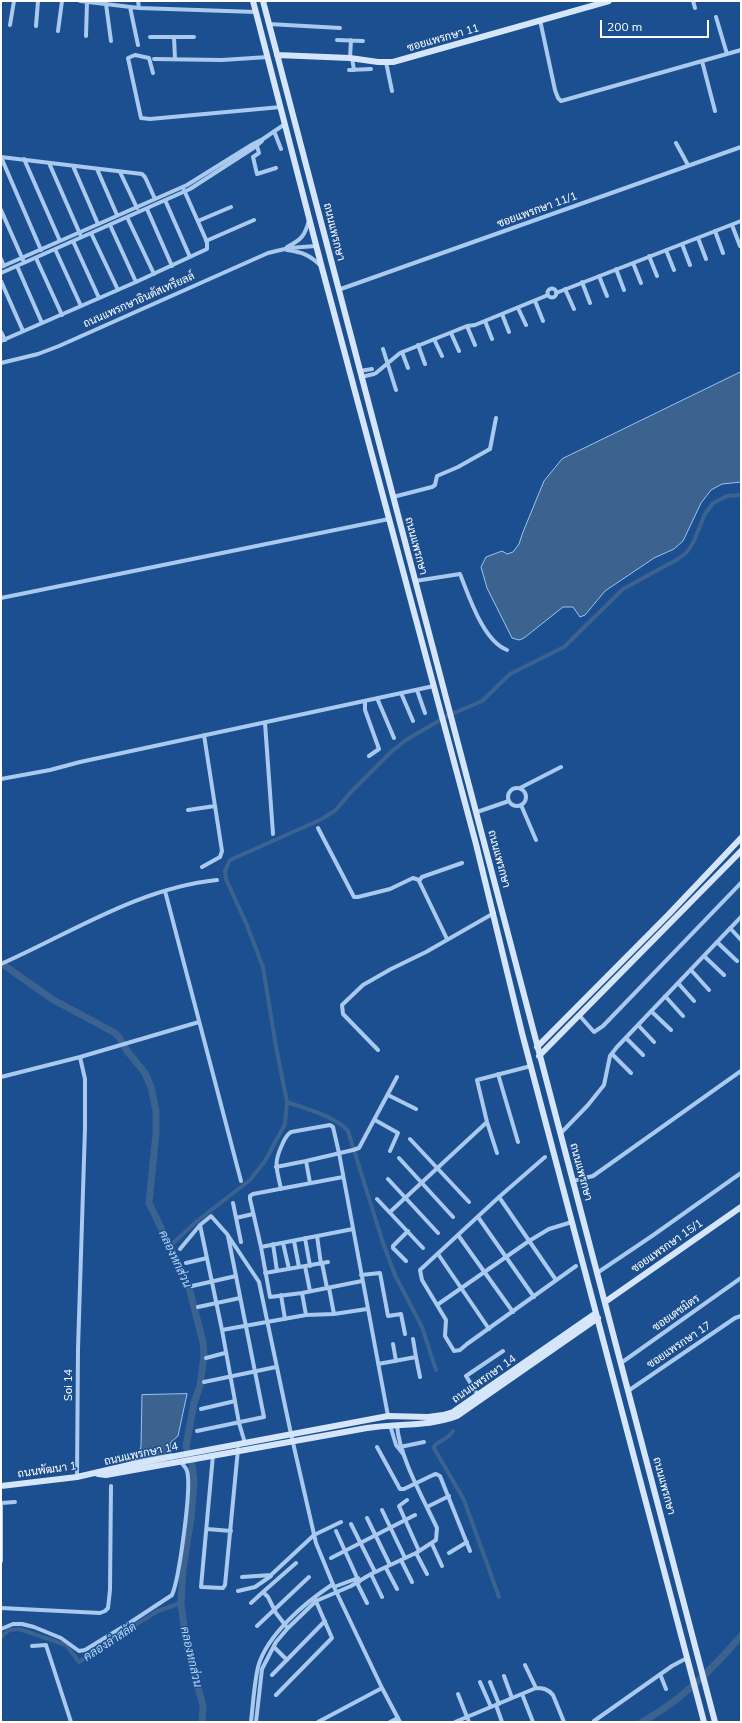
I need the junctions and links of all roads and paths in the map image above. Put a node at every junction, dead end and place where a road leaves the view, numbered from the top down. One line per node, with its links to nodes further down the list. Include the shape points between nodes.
1 (14, 1): 21 (street)
2 (38, 1): 22 (street)
3 (62, 1): 24 (street)
4 (80, 1): 10 (street)
5 (138, 1): 15 (street)
6 (253, 1): 17 (main road, ถนนแพรกษา)
7 (263, 1): 20 (main road, ถนนแพรกษา)
8 (609, 1): 19 (main road, ซอยแพรกษา 11)
9 (693, 1): 16 (street)
10 (87, 2): 11 (street); 25 (street)
11 (93, 2): 13 (street)
12 (115, 3): 13 (street); 14 (street)
13 (106, 4): 31 (street)
14 (130, 7): 15 (street); 33 (street)
15 (139, 8): 17 (street)
16 (694, 8)
17 (256, 12): 37 (main road, ถนนแพรกษา)
18 (716, 18): 35 (street)
19 (540, 20): 41 (street, via 559,100); 42 (main road, ซอยแพรกษา 11, via 403,60)
20 (269, 24): 23 (street); 36 (main road, ถนนแพรกษา)
21 (10, 25)
22 (36, 26)
23 (340, 28)
24 (58, 31)
25 (86, 36)
26 (150, 37): 27 (street)
27 (174, 37): 28 (street); 40 (street)
28 (194, 37)
29 (337, 40): 30 (street)
30 (351, 40): 32 (street); 38 (street)
31 (111, 41)
32 (363, 41)
33 (138, 45)
34 (741, 50): 35 (street)
35 (727, 54): 41 (street)
36 (278, 55): 38 (main road, ซอยแพรกษา 11); 122 (main road, ถนนแพรกษา)
37 (268, 57): 40 (street, via 222,60); 46 (main road, ถนนแพรกษา)
38 (351, 58): 42 (main road, ซอยแพรกษา 11); 43 (street, via 352,70)
39 (154, 59): 40 (street)
40 (175, 59)
41 (702, 61): 47 (street)
42 (386, 62): 45 (street)
43 (371, 69)
44 (154, 73): 46 (street, via 149,58 135,55 128,58 141,118)
45 (392, 92)
46 (281, 107): 48 (main road, ถนนแพรกษา)
47 (716, 111)
48 (285, 124): 49 (street); 75 (main road, ถนนแพรกษา)
49 (274, 131): 50 (street); 54 (street)
50 (263, 139): 52 (street); 60 (street)
51 (676, 143): 58 (street)
52 (257, 146): 60 (street); 61 (street, via 259,153 253,157 257,174)
53 (741, 147): 58 (street, ซอยแพรกษา 11/1)
54 (281, 149)
55 (1, 157): 56 (street); 94 (street)
56 (24, 159): 57 (street); 86 (street)
57 (49, 163): 59 (street); 84 (street)
58 (688, 165): 122 (street, ซอยแพรกษา 11/1)
59 (73, 166): 62 (street); 79 (street)
60 (218, 168): 64 (street); 65 (street)
61 (276, 168)
62 (97, 169): 63 (street); 73 (street)
63 (120, 172): 66 (street, via 144,175); 68 (street)
64 (182, 187): 65 (street); 66 (street)
65 (184, 192): 67 (street); 77 (street)
66 (155, 199): 68 (street)
67 (165, 200): 70 (street); 98 (street)
68 (136, 207): 72 (street); 73 (street)
69 (231, 207): 77 (street)
70 (146, 209): 72 (street); 108 (street)
71 (1, 210): 99 (street)
72 (138, 212): 74 (street)
73 (117, 215): 79 (street)
74 (127, 217): 80 (street); 113 (street)
75 (310, 219): 90 (main road, ถนนแพรกษา); 93 (street, ถนนแพรกษาอินดัสเทรียลล์, via 302,238)
76 (254, 220): 88 (street)
77 (198, 221): 88 (street)
78 (741, 221): 81 (street)
79 (98, 224): 84 (street)
80 (110, 225): 83 (street); 117 (street)
81 (732, 225): 82 (street); 91 (street)
82 (715, 231): 85 (street); 96 (street)
83 (91, 233): 84 (street); 121 (street)
84 (80, 235): 86 (street); 87 (street)
85 (698, 238): 89 (street); 102 (street)
86 (60, 241): 94 (street)
87 (73, 241): 92 (street); 125 (street)
88 (206, 241): 98 (street, via 207,249)
89 (682, 244): 95 (street); 105 (street)
90 (316, 246): 93 (street, ถนนแพรกษาอินดัสเทรียลล์); 109 (main road, ถนนแพรกษา)
91 (740, 246)
92 (55, 249): 100 (street); 128 (street)
93 (283, 249): 109 (street, ถนนแพรกษาอินดัสเทรียลล์, via 304,253 314,258); 151 (street, ถนนแพรกษาอินดัสเทรียลล์, via 268,253 59,346)
94 (41, 250): 99 (street)
95 (666, 250): 97 (street); 111 (street)
96 (723, 253)
97 (649, 256): 104 (street); 115 (street)
98 (190, 257): 108 (street)
99 (22, 258): 103 (street); 106 (street)
100 (36, 258): 103 (street); 132 (street)
101 (1, 259): 106 (street)
102 (706, 259)
103 (25, 263): 107 (street)
104 (633, 263): 110 (street); 119 (street)
105 (690, 265)
106 (2, 266)
107 (17, 266): 112 (street); 135 (street)
108 (172, 266): 113 (street)
109 (322, 268): 160 (main road, ถนนแพรกษา)
110 (616, 269): 114 (street); 123 (street)
111 (674, 270)
112 (1, 273)
113 (154, 274): 117 (street)
114 (599, 276): 118 (street); 124 (street)
115 (657, 276)
116 (1, 281): 138 (street)
117 (136, 282): 121 (street)
118 (582, 282): 120 (street); 127 (street)
119 (641, 283)
120 (565, 289): 126 (street, via 556,293 550,289 548,295); 130 (street)
121 (118, 290): 125 (street)
122 (338, 290): 156 (main road, ถนนแพรกษา)
123 (624, 290)
124 (607, 296)
125 (99, 298): 128 (street)
126 (535, 301): 129 (street); 134 (street)
127 (590, 303)
128 (81, 306): 132 (street)
129 (518, 308): 131 (street); 137 (street)
130 (574, 309)
131 (502, 314): 133 (street); 140 (street)
132 (62, 315): 135 (street)
133 (485, 321): 136 (street); 143 (street)
134 (543, 321)
135 (42, 323): 138 (street)
136 (467, 326): 141 (street); 146 (street)
137 (526, 326)
138 (23, 331): 144 (street)
139 (1, 332): 144 (street)
140 (509, 332)
141 (451, 333): 142 (street); 148 (street)
142 (434, 339): 145 (street); 150 (street)
143 (492, 339)
144 (3, 341)
145 (418, 345): 149 (street); 153 (street)
146 (476, 345)
147 (383, 349): 152 (street)
148 (459, 351)
149 (402, 352): 152 (street); 154 (street)
150 (442, 356)
151 (1, 364)
152 (387, 364): 155 (street); 157 (street)
153 (425, 364)
154 (408, 368)
155 (377, 373): 156 (street); 156 (street, via 374,368)
156 (360, 374): 159 (main road, ถนนแพรกษา)
157 (396, 390)
158 (496, 418): 161 (street, via 490,449 437,476 432,487)
159 (381, 453): 160 (main road); 161 (main road, ถนนแพรกษา)
160 (372, 455): 162 (main road, ถนนแพรกษา)
161 (393, 497): 163 (main road, ถนนแพรกษา)
162 (389, 519): 164 (street); 166 (main road, ถนนแพรกษา)
163 (415, 581): 165 (street, via 460,574 484,628 500,647); 184 (main road, ถนนแพรกษา)
164 (1, 598)
165 (507, 650)
166 (434, 686): 167 (street); 196 (main road, ถนนแพรกษา)
167 (417, 690): 168 (street); 171 (street)
168 (401, 693): 169 (street); 172 (street)
169 (377, 698): 170 (street); 175 (street)
170 (365, 701): 173 (street); 176 (street, via 365,710 379,749)
171 (425, 713)
172 (413, 721)
173 (265, 723): 174 (street); 186 (street)
174 (204, 736): 178 (street); 182 (street)
175 (394, 738)
176 (369, 756)
177 (561, 767): 179 (street)
178 (1, 779)
179 (520, 788): 180 (street, via 510,790 507,796); 181 (street, via 526,796)
180 (509, 801): 181 (street, via 514,806); 184 (street)
181 (520, 805): 188 (street)
182 (214, 806): 183 (street); 191 (street, via 222,855)
183 (188, 810)
184 (477, 812): 209 (main road, ถนนแพรกษา)
185 (318, 828): 193 (street, via 354,897 390,888 413,878)
186 (273, 834)
187 (741, 838): 221 (main road)
188 (536, 840)
189 (741, 851): 214 (main road)
190 (462, 863): 193 (street, via 446,867)
191 (202, 867)
192 (217, 880): 195 (street, via 188,884)
193 (419, 880): 199 (street)
194 (741, 883): 214 (street, via 602,1026 594,1032)
195 (165, 891): 204 (street, via 116,909); 216 (street)
196 (494, 914): 199 (street); 211 (main road, ถนนแพรกษา)
197 (741, 917): 198 (street)
198 (730, 928): 200 (street); 201 (street)
199 (447, 939): 222 (street, via 363,985 342,1005 342,1011 347,1018)
200 (741, 940)
201 (717, 942): 202 (street); 203 (street)
202 (704, 956): 205 (street); 206 (street)
203 (737, 961)
204 (1, 964)
205 (690, 970): 207 (street); 208 (street)
206 (724, 975)
207 (678, 983): 210 (street); 212 (street)
208 (709, 990)
209 (525, 995): 211 (main road); 221 (main road, ถนนแพรกษา)
210 (665, 996): 213 (street); 215 (street)
211 (514, 998): 227 (main road, ถนนแพรกษา)
212 (694, 1001)
213 (651, 1011): 217 (street); 218 (street)
214 (579, 1015): 224 (main road)
215 (683, 1016)
216 (199, 1022): 226 (street); 251 (street)
217 (638, 1025): 219 (street); 220 (street)
218 (671, 1030)
219 (626, 1038): 223 (street); 225 (street)
220 (654, 1042)
221 (537, 1047): 224 (main road, ถนนแพรกษา)
222 (378, 1050)
223 (612, 1054): 229 (street); 237 (street, via 604,1085)
224 (539, 1056): 237 (main road, ถนนแพรกษา)
225 (643, 1056)
226 (80, 1058): 231 (street); 366 (street, Soi 14, via 85,1086)
227 (531, 1066): 230 (street); 267 (main road, ถนนแพรกษา)
228 (741, 1072): 252 (street, via 593,1176)
229 (631, 1073)
230 (498, 1074): 236 (street, via 478,1080); 239 (street)
231 (1, 1076)
232 (397, 1077): 233 (street)
233 (388, 1095): 234 (street); 235 (street)
234 (416, 1109)
235 (375, 1120): 240 (street, via 398,1133); 241 (street, via 359,1148)
236 (487, 1122): 242 (street); 247 (street)
237 (560, 1134): 252 (main road, ถนนแพรกษา)
238 (410, 1139): 247 (street)
239 (518, 1142)
240 (390, 1151)
241 (339, 1153): 245 (street); 246 (street, via 333,1127 330,1125 291,1132 276,1158); 249 (street)
242 (497, 1153)
243 (545, 1157): 256 (street)
244 (399, 1158): 254 (street)
245 (306, 1160): 246 (street); 253 (street)
246 (276, 1167): 255 (street)
247 (437, 1169): 254 (street); 259 (street)
248 (741, 1173): 297 (street)
249 (343, 1177): 253 (street); 269 (street)
250 (388, 1179): 258 (street)
251 (242, 1181)
252 (573, 1181): 297 (main road, ถนนแพรกษา)
253 (310, 1183): 255 (street)
254 (422, 1183): 258 (street); 264 (street)
255 (281, 1189): 263 (street, via 250,1196)
256 (499, 1197): 265 (street); 277 (street)
257 (377, 1199): 262 (street)
258 (405, 1199): 262 (street); 271 (street)
259 (469, 1202)
260 (233, 1203): 266 (street)
261 (741, 1207): 313 (main road, ซอยแพรกษา 15/1)
262 (390, 1212): 270 (street)
263 (253, 1214): 266 (street); 281 (street)
264 (453, 1217)
265 (478, 1217): 273 (street); 285 (street)
266 (236, 1218): 278 (street)
267 (572, 1222): 277 (street, via 549,1229); 320 (main road, ถนนแพรกษา)
268 (200, 1225): 272 (street, via 211,1216); 283 (street); 286 (street)
269 (353, 1229): 274 (street); 300 (street)
270 (408, 1231): 282 (street); 287 (street, via 393,1246)
271 (438, 1233)
272 (227, 1234): 299 (street); 324 (street, via 259,1282)
273 (458, 1235): 284 (street); 296 (street)
274 (317, 1236): 275 (street); 290 (street)
275 (305, 1238): 276 (street); 291 (street)
276 (294, 1241): 279 (street); 293 (street)
277 (528, 1241): 285 (street); 302 (street)
278 (241, 1242)
279 (283, 1242): 280 (street); 294 (street)
280 (273, 1244): 281 (street); 295 (street)
281 (261, 1247): 298 (street)
282 (423, 1248)
283 (180, 1249)
284 (438, 1254): 307 (street); 315 (street, via 420,1270 422,1280)
285 (505, 1257): 296 (street); 311 (street)
286 (207, 1258): 289 (street); 303 (street)
287 (406, 1261)
288 (328, 1262): 290 (street)
289 (186, 1263)
290 (322, 1264): 291 (street); 306 (street)
291 (308, 1266): 293 (street); 308 (street)
292 (576, 1266): 302 (street)
293 (299, 1267): 294 (street)
294 (289, 1269): 295 (street)
295 (277, 1271): 298 (street)
296 (484, 1272): 307 (street); 318 (street)
297 (597, 1272): 313 (main road, ถนนแพรกษา)
298 (265, 1273): 310 (street, via 270,1297)
299 (236, 1276): 303 (street); 312 (street)
300 (361, 1276): 304 (street); 328 (street, via 380,1273 388,1316 401,1314)
301 (741, 1278): 336 (street, ซอยเดชมิตร)
302 (556, 1280): 311 (street)
303 (212, 1281): 305 (street); 314 (street)
304 (362, 1282): 306 (street); 317 (street)
305 (192, 1286)
306 (328, 1288): 308 (street); 319 (street)
307 (461, 1288): 315 (street); 326 (street)
308 (310, 1291): 309 (street)
309 (302, 1293): 310 (street); 321 (street)
310 (281, 1295): 323 (street)
311 (534, 1297): 318 (street)
312 (240, 1298): 314 (street); 325 (street)
313 (605, 1302): 336 (main road, ถนนแพรกษา)
314 (217, 1303): 316 (street); 327 (street)
315 (437, 1305): 326 (street, via 446,1320 445,1336 454,1351 460,1350)
316 (198, 1307)
317 (367, 1309): 319 (street); 337 (street)
318 (513, 1312): 326 (street)
319 (334, 1314): 321 (street)
320 (597, 1315): 344 (main road, ถนนแพรกษา 14); 351 (main road, ถนนแพรกษา 14, via 457,1416 435,1422); 371 (main road, ถนนแพรกษา)
321 (306, 1316): 323 (street)
322 (741, 1316): 343 (street, ซอยแพรกษา 17)
323 (285, 1319): 324 (street)
324 (267, 1322): 325 (street); 338 (street)
325 (245, 1326): 327 (street); 339 (street)
326 (489, 1329)
327 (222, 1330): 332 (street)
328 (405, 1334)
329 (413, 1339): 333 (street)
330 (393, 1344): 335 (street)
331 (503, 1350): 344 (street, via 466,1376)
332 (225, 1354): 334 (street); 340 (street)
333 (416, 1357): 335 (street); 341 (street)
334 (206, 1358)
335 (396, 1361): 337 (street)
336 (621, 1363): 343 (main road, ถนนแพรกษา)
337 (378, 1364): 347 (street)
338 (276, 1367): 339 (street); 355 (street)
339 (254, 1372): 340 (street); 350 (street, via 264,1417)
340 (230, 1377): 342 (street); 345 (street)
341 (420, 1377)
342 (204, 1382)
343 (628, 1391): 370 (main road, ถนนแพรกษา)
344 (478, 1395): 348 (main road, ถนนแพรกษา 14, via 453,1412 443,1415)
345 (235, 1401): 346 (street); 350 (street)
346 (201, 1409)
347 (388, 1416): 348 (main road, ถนนแพรกษา 14); 349 (main road, ถนนแพรกษา 14)
348 (396, 1417): 351 (main road)
349 (380, 1418): 353 (main road); 355 (main road, ถนนแพรกษา 14)
350 (239, 1423): 354 (street); 358 (street)
351 (397, 1424): 352 (main road, ถนนแพรกษา 14); 361 (street)
352 (390, 1425): 353 (main road, ถนนแพรกษา 14); 361 (street)
353 (382, 1426): 356 (main road, ถนนแพรกษา 14)
354 (197, 1431)
355 (291, 1434): 356 (street); 358 (main road, ถนนแพรกษา 14)
356 (293, 1441): 360 (main road, ถนนแพรกษา 14); 387 (street)
357 (424, 1442): 361 (street)
358 (245, 1443): 360 (main road, ถนนแพรกษา 14)
359 (376, 1446): 367 (street, via 400,1489 404,1490)
360 (238, 1447): 362 (main road, ถนนแพรกษา 14); 363 (main road, ถนนแพรกษา 14); 385 (street)
361 (400, 1447): 367 (street)
362 (198, 1455): 363 (main road, ถนนแพรกษา 14); 364 (main road, ถนนแพรกษา 14)
363 (213, 1455): 384 (street)
364 (181, 1459): 365 (main road, ถนนแพรกษา 14, via 132,1464); 424 (street, via 187,1469 188,1497 172,1594 85,1650 79,1651 61,1638 22,1624 10,1624)
365 (96, 1474): 366 (main road, ถนนพัฒนา 1)
366 (77, 1477): 368 (main road, ถนนพัฒนา 1)
367 (416, 1483): 372 (street, via 438,1475); 376 (street)
368 (1, 1486)
369 (111, 1486): 419 (street, via 108,1608 100,1613)
370 (654, 1489): 371 (main road); 459 (main road, ถนนแพรกษา)
371 (644, 1491): 427 (main road, ถนนแพรกษา)
372 (449, 1496): 376 (street); 389 (street)
373 (407, 1500): 380 (street, via 399,1506)
374 (15, 1502): 375 (street)
375 (1, 1503): 398 (street)
376 (427, 1507): 391 (street, via 437,1528 436,1540)
377 (382, 1510): 383 (street)
378 (415, 1515): 380 (street)
379 (367, 1518): 388 (street)
380 (405, 1520): 383 (street); 394 (street)
381 (340, 1522): 387 (street)
382 (351, 1524): 390 (street)
383 (390, 1528): 388 (street); 397 (street)
384 (207, 1529): 385 (street); 385 (street, via 202,1588 225,1587)
385 (231, 1531)
386 (336, 1531): 392 (street)
387 (314, 1535): 405 (street); 410 (street)
388 (375, 1535): 390 (street); 400 (street)
389 (467, 1542): 393 (street); 395 (street)
390 (360, 1543): 392 (street); 403 (street)
391 (432, 1544): 394 (street); 401 (street)
392 (344, 1550): 396 (street); 408 (street)
393 (470, 1551)
394 (418, 1552): 397 (street); 404 (street)
395 (449, 1553)
396 (331, 1558)
397 (403, 1559): 400 (street); 409 (street)
398 (1, 1561)
399 (296, 1563): 413 (street)
400 (390, 1565): 402 (street)
401 (442, 1566)
402 (386, 1568): 403 (street); 411 (street)
403 (373, 1573): 408 (street); 415 (street)
404 (427, 1574)
405 (272, 1575): 406 (street); 412 (street, via 254,1587)
406 (242, 1577)
407 (309, 1578): 420 (street)
408 (357, 1581): 410 (street); 414 (street); 418 (street)
409 (412, 1582)
410 (333, 1586): 414 (street); 416 (street)
411 (397, 1589)
412 (238, 1591)
413 (263, 1592): 417 (street); 420 (street)
414 (336, 1592): 416 (street); 436 (street)
415 (382, 1598)
416 (315, 1599): 421 (street); 423 (street)
417 (251, 1603)
418 (367, 1603)
419 (1, 1608)
420 (275, 1609): 422 (street); 423 (street)
421 (325, 1620): 428 (street); 441 (street, via 331,1640)
422 (257, 1626)
423 (287, 1626): 426 (street); 435 (street, via 273,1638 260,1662)
424 (1, 1629)
425 (32, 1646): 448 (street, via 46,1645)
426 (274, 1647): 428 (street); 435 (street, via 264,1663)
427 (687, 1658): 430 (street); 458 (main road, ถนนแพรกษา)
428 (287, 1660): 431 (street)
429 (525, 1664): 437 (street)
430 (660, 1674): 438 (street); 447 (street)
431 (272, 1675)
432 (504, 1676): 442 (street)
433 (480, 1682): 444 (street)
434 (490, 1682): 443 (street)
435 (257, 1685): 449 (street); 450 (street)
436 (382, 1688): 446 (street); 451 (street)
437 (536, 1688): 440 (street); 457 (street, via 550,1691)
438 (666, 1689)
439 (458, 1694): 445 (street)
440 (522, 1694): 442 (street); 456 (street)
441 (276, 1695)
442 (512, 1698): 443 (street)
443 (497, 1705): 444 (street); 455 (street)
444 (491, 1707): 445 (street)
445 (467, 1717): 453 (street); 454 (street)
446 (399, 1720): 452 (street)
447 (594, 1721)
448 (71, 1722)
449 (251, 1722)
450 (256, 1722)
451 (318, 1722)
452 (390, 1722)
453 (455, 1722)
454 (469, 1722)
455 (502, 1722)
456 (533, 1722)
457 (564, 1722)
458 (704, 1722)
459 (715, 1722)

